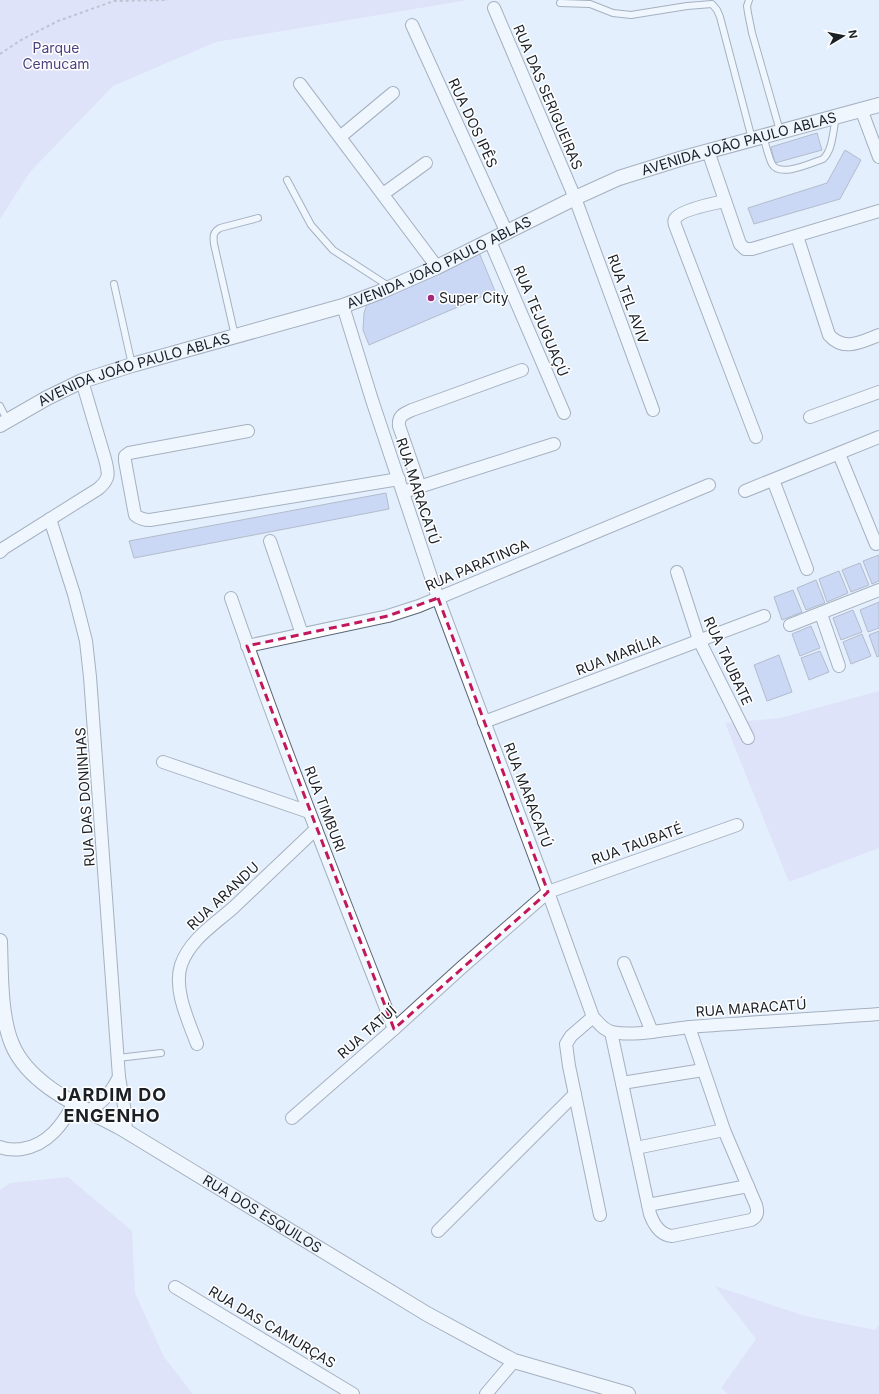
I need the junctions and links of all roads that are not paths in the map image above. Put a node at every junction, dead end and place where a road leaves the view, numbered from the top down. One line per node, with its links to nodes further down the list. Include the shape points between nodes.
1 (749, 0): 10 (lane, via 747,6 752,33)
2 (560, 3): 12 (lane, via 590,4 631,15 712,4 720,17)
3 (494, 8): 18 (street, RUA DAS SERIGUEIRAS)
4 (412, 25): 22 (street, RUA DOS IPÊS)
5 (300, 84): 11 (street)
6 (393, 93): 11 (street)
7 (879, 105): 8 (street, AVENIDA JOÃO PAULO ABLAS)
8 (861, 109): 9 (street, AVENIDA JOÃO PAULO ABLAS); 14 (street)
9 (837, 116): 10 (street, AVENIDA JOÃO PAULO ABLAS); 12 (lane, via 826,156 793,169 777,168 772,164)
10 (780, 131): 12 (street, AVENIDA JOÃO PAULO ABLAS)
11 (340, 137): 17 (street)
12 (757, 138): 13 (street, AVENIDA JOÃO PAULO ABLAS)
13 (708, 151): 18 (street, AVENIDA JOÃO PAULO ABLAS, via 619,178); 19 (street)
14 (879, 157)
15 (426, 163): 17 (street)
16 (287, 180): 27 (lane, via 311,225 334,250)
17 (382, 194): 25 (street)
18 (575, 198): 22 (street, AVENIDA JOÃO PAULO ABLAS); 36 (street, RUA TEL AVIV)
19 (725, 201): 23 (street, via 740,244 745,249 752,250); 41 (street, via 684,212 674,220)
20 (879, 211): 23 (street)
21 (258, 218): 29 (lane, via 220,228 213,236)
22 (507, 233): 24 (street, AVENIDA JOÃO PAULO ABLAS)
23 (797, 236): 30 (street, via 829,335 840,344 846,345)
24 (490, 241): 25 (street, AVENIDA JOÃO PAULO ABLAS); 37 (street, RUA TEJUGUAÇÚ)
25 (437, 267): 27 (street, AVENIDA JOÃO PAULO ABLAS)
26 (114, 284): 31 (lane)
27 (390, 287): 28 (street, AVENIDA JOÃO PAULO ABLAS)
28 (343, 306): 29 (street, AVENIDA JOÃO PAULO ABLAS); 45 (street, RUA MARACATÚ)
29 (235, 336): 31 (street, AVENIDA JOÃO PAULO ABLAS)
30 (879, 336)
31 (132, 365): 33 (street, AVENIDA JOÃO PAULO ABLAS)
32 (522, 370): 48 (street, via 401,416 398,420 399,426)
33 (82, 381): 39 (street, AVENIDA JOÃO PAULO ABLAS); 51 (street, via 108,470 108,479 98,489)
34 (879, 392): 38 (street)
35 (0, 406): 39 (lane)
36 (653, 410)
37 (564, 413)
38 (810, 417)
39 (4, 422)
40 (248, 431): 45 (street, via 129,453 125,461 135,515 150,520)
41 (756, 437)
42 (879, 437): 44 (street)
43 (554, 444): 48 (street)
44 (839, 454): 46 (street); 53 (street)
45 (399, 479): 50 (street, RUA MARACATÚ)
46 (773, 480): 49 (street); 55 (street)
47 (709, 485): 59 (street, RUA PARATINGA)
48 (420, 487): 50 (street)
49 (744, 491)
50 (403, 492): 59 (street, RUA MARACATÚ)
51 (50, 519): 54 (street); 84 (street, RUA DAS DONINHAS, via 86,641)
52 (270, 541): 63 (street)
53 (876, 544)
54 (0, 552)
55 (807, 569)
56 (677, 572): 64 (street, RUA TAUBATE)
57 (879, 590): 60 (street)
58 (231, 598): 65 (street, RUA TIMBURI)
59 (438, 598): 63 (street, RUA PARATINGA, via 388,616); 67 (street, RUA MARACATÚ)
60 (821, 614): 62 (street); 66 (street)
61 (764, 616): 64 (street, RUA MARÍLIA)
62 (790, 625)
63 (302, 634): 65 (street, RUA PARATINGA)
64 (699, 640): 67 (street, RUA MARÍLIA); 68 (street, RUA TAUBATE)
65 (247, 646): 70 (street, RUA TIMBURI)
66 (839, 666)
67 (484, 722): 73 (street, RUA MARACATÚ)
68 (748, 738)
69 (163, 762): 70 (street)
70 (309, 812): 72 (street, RUA TIMBURI)
71 (737, 825): 73 (street, RUA TAUBATÉ)
72 (316, 830): 79 (street, RUA TIMBURI); 82 (street, RUA ARANDU, via 207,929 189,950 181,966 179,982 182,1006)
73 (548, 892): 77 (street, RUA MARACATÚ); 79 (street, RUA TATUÍ)
74 (0, 941): 89 (street, RUA DOS ESQUILOS, via 6,1024 11,1043 29,1070 44,1084)
75 (624, 963): 81 (street)
76 (879, 1014): 78 (street, RUA MARACATÚ)
77 (593, 1017): 80 (street, RUA MARACATÚ, via 604,1029); 88 (street, via 571,1036 566,1044)
78 (689, 1027): 81 (street, RUA MARACATÚ); 85 (street)
79 (394, 1029): 91 (street, RUA TATUÍ)
80 (611, 1032): 81 (street, RUA MARACATÚ); 87 (street)
81 (652, 1032)
82 (197, 1044)
83 (161, 1053): 84 (lane)
84 (118, 1058): 86 (street, RUA DAS DONINHAS)
85 (703, 1070): 87 (street); 92 (street)
86 (120, 1077): 90 (street, via 110,1094); 93 (street, RUA DAS DONINHAS)
87 (622, 1083): 95 (street)
88 (575, 1094): 98 (street); 99 (street)
89 (74, 1102): 90 (street, RUA DOS ESQUILOS); 94 (street, via 66,1118 45,1140 13,1150)
90 (89, 1111): 93 (street, RUA DOS ESQUILOS)
91 (292, 1118)
92 (724, 1130): 95 (street); 96 (street)
93 (126, 1131): 101 (street, RUA DOS ESQUILOS, via 427,1314)
94 (0, 1147)
95 (636, 1148): 97 (street)
96 (748, 1186): 97 (street); 97 (street, via 758,1212 751,1220 672,1236 666,1235 653,1222)
97 (648, 1204)
98 (600, 1215)
99 (438, 1231)
100 (175, 1286): 102 (street, RUA DAS CAMURÇAS)
101 (514, 1361): 103 (street); 104 (street, RUA DOS ESQUILOS)
102 (353, 1394)
103 (486, 1394)
104 (628, 1394)

